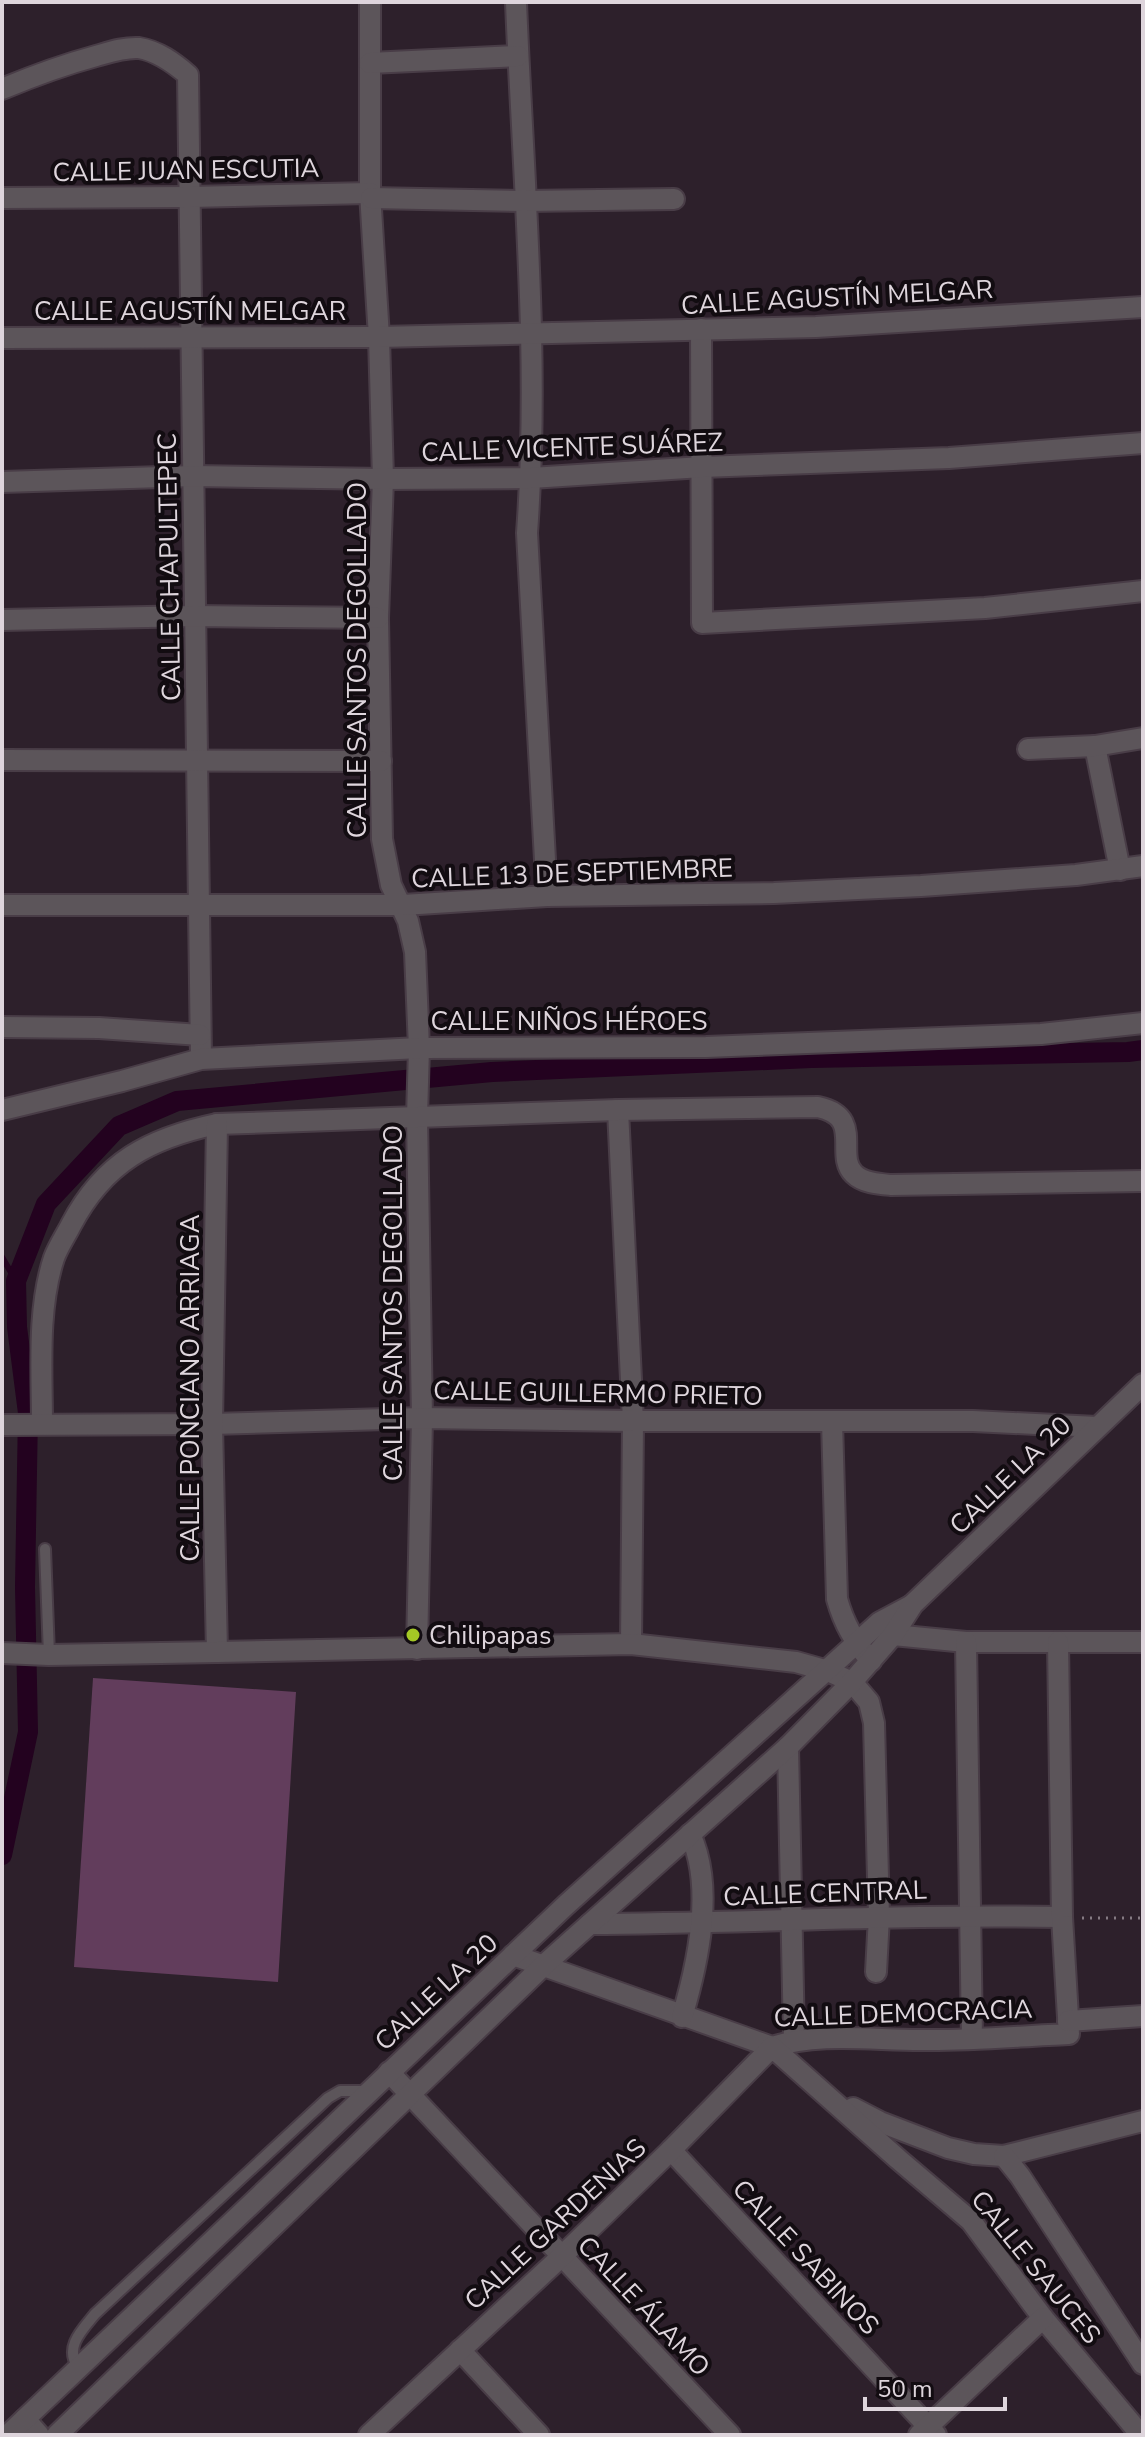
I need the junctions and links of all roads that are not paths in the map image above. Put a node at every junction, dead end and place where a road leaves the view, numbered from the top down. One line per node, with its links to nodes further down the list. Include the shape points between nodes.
1 (370, 2): 4 (street, CALLE SANTOS DEGOLLADO)
2 (516, 2): 3 (street)
3 (518, 56): 4 (street); 10 (street)
4 (370, 63): 6 (street, CALLE SANTOS DEGOLLADO)
5 (2, 89): 7 (street, CALLE CHAPULTEPEC, via 120,49 138,48 166,58 188,75)
6 (370, 195): 7 (street, CALLE JUAN ESCUTIA); 10 (street, CALLE JUAN ESCUTIA); 15 (street, CALLE SANTOS DEGOLLADO)
7 (190, 197): 8 (street, CALLE JUAN ESCUTIA); 14 (street, CALLE CHAPULTEPEC)
8 (2, 198)
9 (674, 199): 10 (street)
10 (524, 201): 13 (street)
11 (1143, 307): 12 (street, CALLE AGUSTÍN MELGAR)
12 (701, 329): 13 (street, CALLE AGUSTÍN MELGAR); 18 (street)
13 (532, 333): 15 (street, CALLE AGUSTÍN MELGAR); 20 (street)
14 (192, 337): 15 (street, CALLE AGUSTÍN MELGAR); 16 (street, CALLE AGUSTÍN MELGAR); 19 (street, CALLE CHAPULTEPEC)
15 (379, 337): 21 (street, CALLE SANTOS DEGOLLADO)
16 (2, 338)
17 (1143, 443): 18 (street, CALLE VICENTE SUÁREZ, via 949,458)
18 (702, 467): 20 (street, CALLE VICENTE SUÁREZ); 23 (street, via 702,623 985,608)
19 (194, 476): 21 (street, CALLE VICENTE SUÁREZ); 22 (street, CALLE VICENTE SUÁREZ); 24 (street, CALLE CHAPULTEPEC)
20 (531, 478): 21 (street, CALLE VICENTE SUÁREZ); 35 (street, via 527,533)
21 (383, 479): 25 (street, CALLE SANTOS DEGOLLADO)
22 (2, 482)
23 (1143, 591)
24 (195, 616): 25 (street); 26 (street); 31 (street, CALLE CHAPULTEPEC)
25 (378, 618): 32 (street, CALLE SANTOS DEGOLLADO)
26 (2, 620)
27 (1143, 738): 28 (street)
28 (1095, 746): 29 (street); 34 (street)
29 (1028, 749)
30 (2, 760): 31 (street)
31 (197, 760): 32 (street); 36 (street, CALLE CHAPULTEPEC)
32 (381, 761): 38 (street, CALLE SANTOS DEGOLLADO, via 385,862)
33 (1143, 866): 34 (street, CALLE 13 DE SEPTIEMBRE)
34 (1120, 870): 35 (street, CALLE 13 DE SEPTIEMBRE, via 891,888)
35 (547, 896): 38 (street, CALLE 13 DE SEPTIEMBRE)
36 (199, 904): 37 (street, CALLE 13 DE SEPTIEMBRE); 38 (street, CALLE 13 DE SEPTIEMBRE); 41 (street, CALLE CHAPULTEPEC)
37 (2, 905)
38 (403, 905): 42 (street, CALLE SANTOS DEGOLLADO, via 415,952)
39 (1143, 1023): 42 (street, CALLE NIÑOS HÉROES, via 1041,1034)
40 (2, 1027): 41 (street)
41 (200, 1035): 43 (street, CALLE CHAPULTEPEC)
42 (419, 1056): 43 (street, CALLE NIÑOS HÉROES); 46 (street, CALLE SANTOS DEGOLLADO)
43 (201, 1059): 44 (street, CALLE NIÑOS HÉROES)
44 (2, 1110)
45 (618, 1110): 46 (street); 48 (street, via 818,1107 838,1115 853,1174 875,1183); 51 (street)
46 (417, 1112): 47 (street); 50 (street, CALLE SANTOS DEGOLLADO)
47 (217, 1124): 53 (street, via 157,1141 110,1172 84,1200 54,1257 41,1343); 54 (street, CALLE PONCIANO ARRIAGA)
48 (1143, 1181)
49 (1143, 1384): 56 (street, CALLE LA 20)
50 (422, 1418): 51 (street, CALLE GUILLERMO PRIETO); 54 (street, CALLE GUILLERMO PRIETO); 64 (street, CALLE SANTOS DEGOLLADO)
51 (633, 1421): 52 (street, CALLE GUILLERMO PRIETO); 62 (street)
52 (832, 1421): 56 (street, CALLE GUILLERMO PRIETO); 63 (street, via 837,1599)
53 (39, 1424): 54 (street, CALLE GUILLERMO PRIETO); 55 (street, CALLE GUILLERMO PRIETO)
54 (212, 1424): 65 (street, CALLE PONCIANO ARRIAGA)
55 (2, 1425)
56 (1097, 1427): 58 (street, CALLE LA 20)
57 (45, 1549): 67 (lane)
58 (887, 1629): 59 (street); 63 (street, CALLE LA 20); 68 (street, CALLE LA 20)
59 (966, 1642): 60 (street); 73 (street)
60 (1058, 1642): 61 (street); 75 (street)
61 (1143, 1642)
62 (631, 1644): 64 (street); 69 (street, via 796,1662)
63 (856, 1644): 68 (street); 69 (street, CALLE LA 20)
64 (417, 1649): 65 (street)
65 (217, 1652): 67 (street)
66 (2, 1653): 67 (street)
67 (45, 1654)
68 (871, 1661): 70 (street, CALLE LA 20)
69 (828, 1671): 70 (street); 79 (street, CALLE LA 20)
70 (852, 1682): 71 (street, CALLE LA 20); 74 (street, via 869,1702 874,1723)
71 (788, 1747): 72 (street, CALLE LA 20); 76 (street)
72 (690, 1834): 77 (street, via 699,1853); 78 (street, CALLE LA 20)
73 (970, 1915): 74 (street, CALLE CENTRAL); 75 (street, CALLE CENTRAL); 85 (street)
74 (879, 1916): 76 (street, CALLE CENTRAL); 81 (street)
75 (1062, 1917): 84 (street)
76 (792, 1919): 77 (street, CALLE CENTRAL); 86 (street)
77 (702, 1923): 78 (street, CALLE CENTRAL); 83 (street)
78 (590, 1924): 80 (street, CALLE LA 20)
79 (513, 1955): 80 (street, CALLE DEMOCRACIA); 88 (street, CALLE LA 20)
80 (544, 1965): 83 (street, CALLE DEMOCRACIA); 89 (street, CALLE LA 20)
81 (876, 1972)
82 (1143, 2016): 84 (street, CALLE DEMOCRACIA)
83 (682, 2017): 87 (street, CALLE DEMOCRACIA)
84 (1069, 2028): 85 (street, CALLE DEMOCRACIA)
85 (972, 2039): 86 (street, CALLE DEMOCRACIA)
86 (794, 2040): 87 (street, CALLE DEMOCRACIA)
87 (772, 2047): 90 (street, CALLE SAUCES); 92 (street, CALLE GARDENIAS)
88 (389, 2072): 89 (street, CALLE ÁLAMO); 98 (street, CALLE LA 20)
89 (410, 2095): 94 (street, CALLE ÁLAMO); 102 (street, CALLE LA 20)
90 (827, 2096): 93 (street, via 948,2148); 95 (street, CALLE SAUCES, via 971,2221)
91 (1143, 2121): 93 (street)
92 (671, 2150): 94 (street, CALLE GARDENIAS); 99 (street, CALLE SABINOS)
93 (1004, 2156): 97 (street)
94 (562, 2256): 96 (street, CALLE GARDENIAS); 105 (street, CALLE ÁLAMO)
95 (1043, 2318): 99 (street); 106 (street, CALLE SAUCES)
96 (460, 2350): 103 (street, CALLE GARDENIAS); 104 (street)
97 (1143, 2364)
98 (25, 2419): 100 (street, CALLE LA 20); 101 (street)
99 (928, 2432)
100 (8, 2435)
101 (39, 2435)
102 (57, 2435)
103 (369, 2435)
104 (539, 2435)
105 (730, 2435)
106 (1141, 2435)

